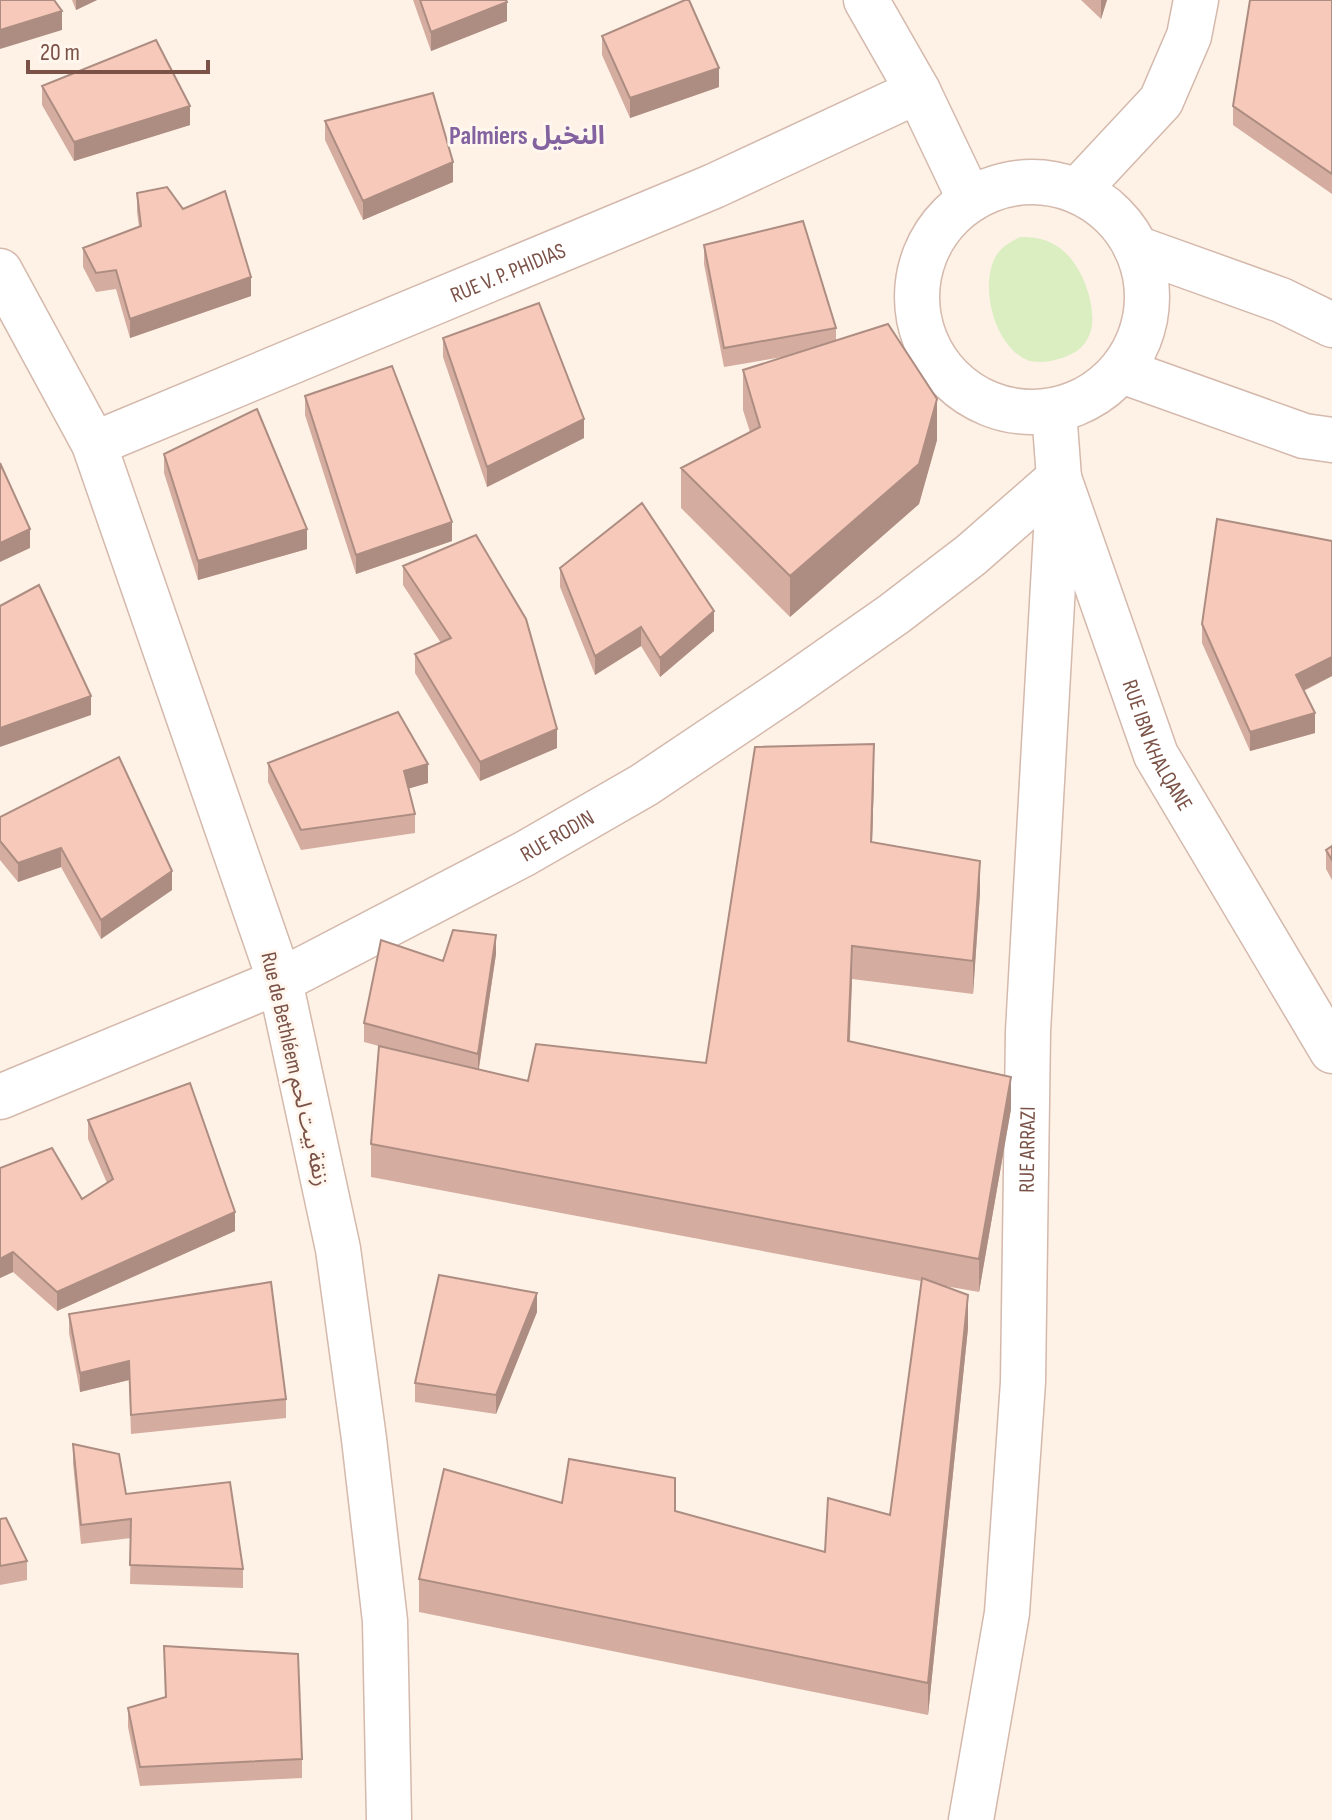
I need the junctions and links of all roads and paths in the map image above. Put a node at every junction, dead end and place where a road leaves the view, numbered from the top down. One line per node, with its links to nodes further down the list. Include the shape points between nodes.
1 (866, 0): 3 (street)
2 (1196, 0): 4 (street, via 1189,36 1161,101)
3 (918, 91): 5 (street); 12 (street, RUE V. P. PHIDIAS, via 714,186)
4 (1077, 191): 5 (street, via 1016,183); 6 (street, via 1116,219)
5 (970, 200): 10 (street, via 942,225 924,257 917,294 927,342 946,374 976,398 1020,412)
6 (1136, 248): 8 (street, via 1281,300); 9 (street, via 1146,279 1146,311 1142,333)
7 (0, 271): 12 (street, Rue de Bethléem زنقة بيت لحم)
8 (1332, 325)
9 (1122, 371): 10 (street, via 1096,394); 11 (street, via 1304,436)
10 (1054, 411): 13 (street, RUE IBN KHALQANE)
11 (1332, 440)
12 (94, 444): 14 (street, Rue de Bethléem زنقة بيت لحم)
13 (1059, 478): 14 (street, RUE RODIN, via 894,614 644,785); 15 (street, RUE IBN KHALQANE, via 1156,755); 18 (street, RUE ARRAZI, via 1028,1031 1023,1382 1007,1613)
14 (280, 981): 16 (street, RUE RODIN); 17 (street, Rue de Bethléem زنقة بيت لحم, via 338,1249 364,1439 385,1621)
15 (1332, 1051)
16 (0, 1097)
17 (389, 1820)
18 (971, 1820)

